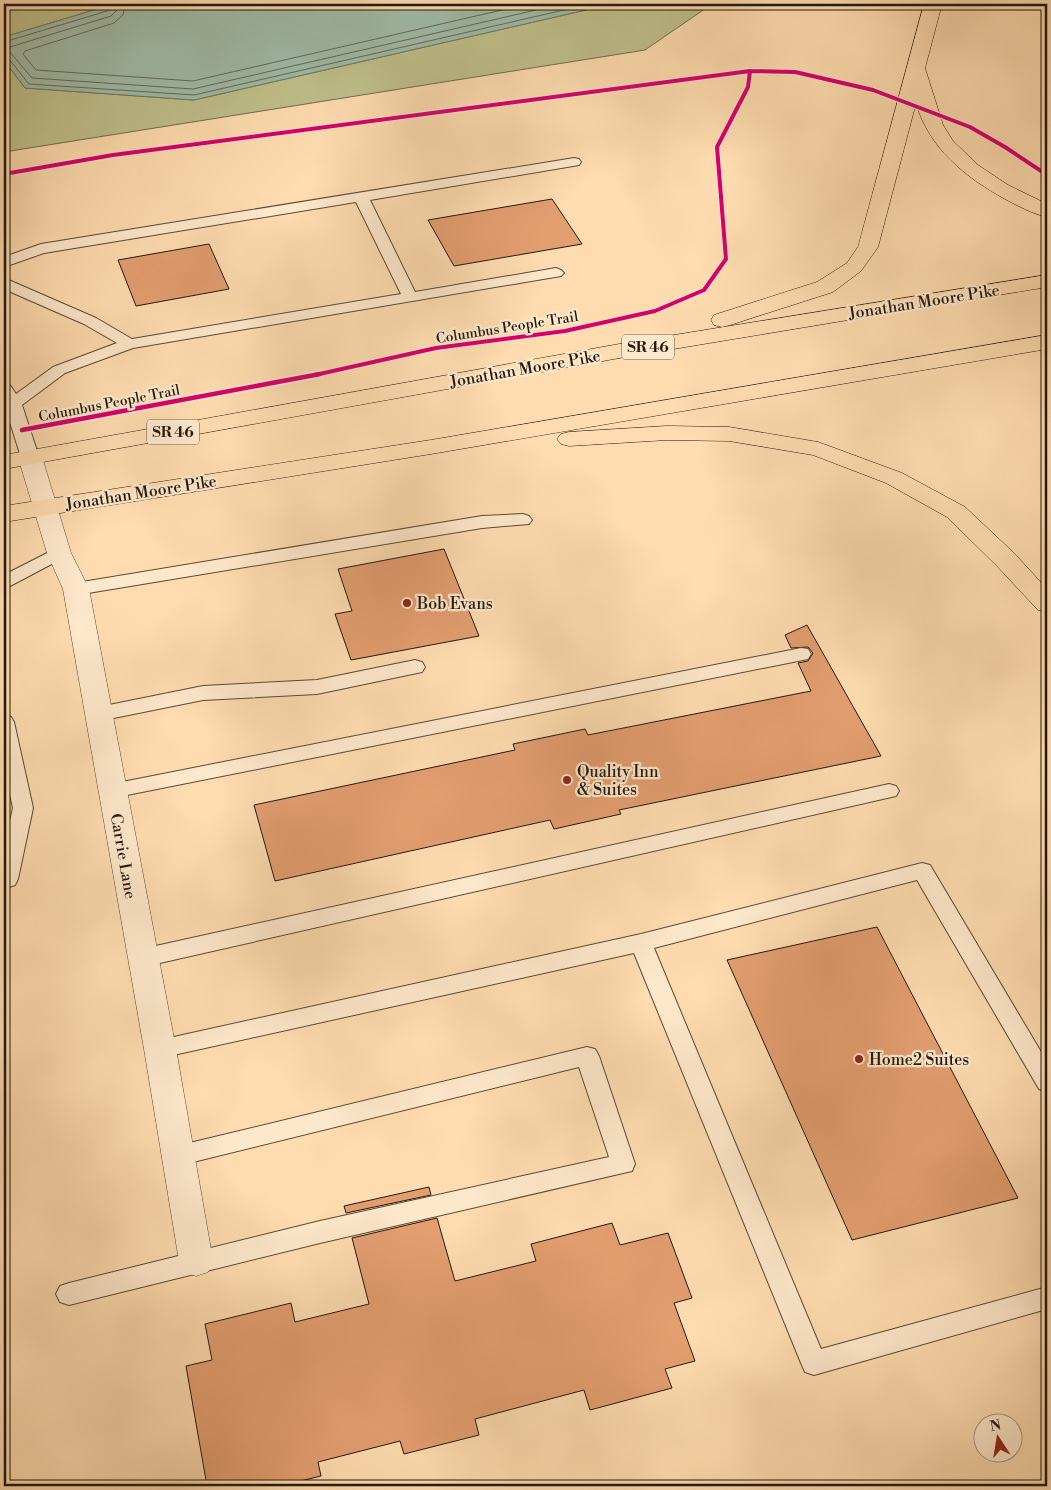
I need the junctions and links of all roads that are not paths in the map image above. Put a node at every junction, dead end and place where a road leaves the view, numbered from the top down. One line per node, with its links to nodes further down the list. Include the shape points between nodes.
1 (934, 4): 2 (highway)
2 (916, 69): 5 (highway, via 926,106 938,132 968,167 1022,201); 17 (highway, via 868,247 854,268 825,287)
3 (574, 162): 4 (lane)
4 (362, 197): 6 (lane, via 41,249); 12 (lane)
5 (1047, 211)
6 (4, 262)
7 (556, 273): 12 (lane)
8 (1047, 281): 10 (highway, Jonathan Moore Pike / SR 46)
9 (4, 283): 15 (lane, via 90,321)
10 (979, 291): 11 (highway); 17 (highway, Jonathan Moore Pike / SR 46)
11 (1047, 294)
12 (410, 297): 15 (lane)
13 (1047, 336): 16 (highway)
14 (1047, 342): 16 (highway, Jonathan Moore Pike)
15 (130, 344): 19 (lane, via 58,370)
16 (1025, 346): 20 (highway, Jonathan Moore Pike)
17 (625, 350): 21 (highway, Jonathan Moore Pike / SR 46)
18 (4, 388): 19 (lane)
19 (8, 404): 21 (lane)
20 (431, 447): 22 (highway, Jonathan Moore Pike); 28 (highway, via 667,433 729,434 818,449 894,478 956,512)
21 (17, 460): 22 (street, Carrie Lane)
22 (46, 507): 23 (highway, Jonathan Moore Pike); 25 (street, Carrie Lane)
23 (4, 514)
24 (523, 520): 27 (lane, via 482,522)
25 (59, 553): 26 (lane); 27 (street, Carrie Lane)
26 (4, 582)
27 (76, 589): 31 (street, Carrie Lane)
28 (1047, 604)
29 (801, 654): 33 (lane)
30 (415, 667): 31 (lane, via 317,687 203,693)
31 (99, 714): 33 (street, Carrie Lane)
32 (4, 722): 35 (lane, via 23,808)
33 (112, 791): 37 (street, Carrie Lane)
34 (889, 791): 37 (lane)
35 (4, 881)
36 (641, 943): 38 (lane); 39 (lane, via 922,871); 43 (lane, via 814,1363)
37 (142, 958): 38 (street, Carrie Lane)
38 (160, 1048): 40 (street, Carrie Lane)
39 (1047, 1082)
40 (177, 1156): 41 (street, Carrie Lane); 41 (lane, via 587,1056 623,1164)
41 (196, 1261): 42 (lane)
42 (69, 1294)
43 (1047, 1298)

